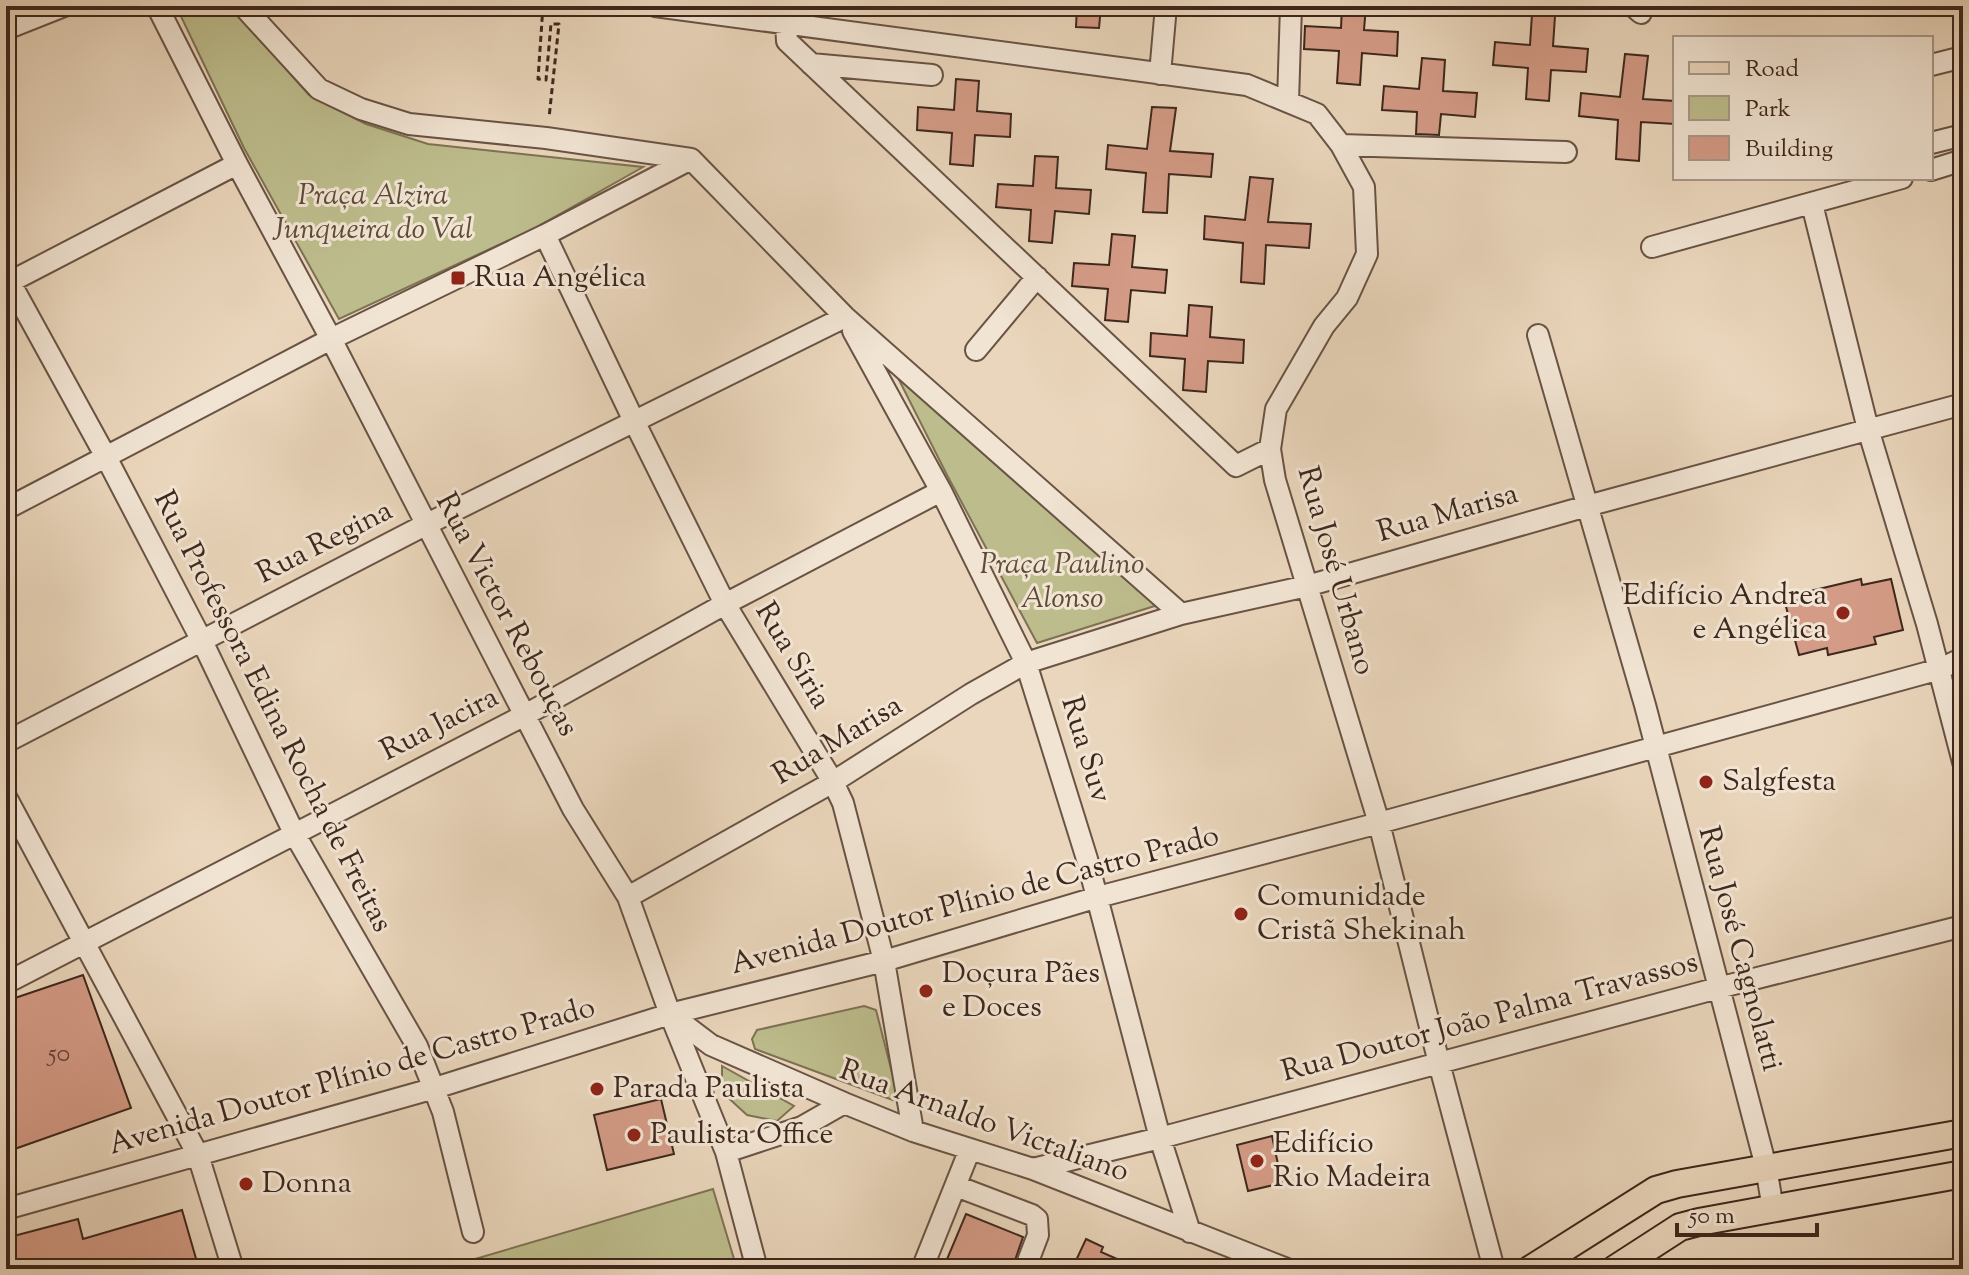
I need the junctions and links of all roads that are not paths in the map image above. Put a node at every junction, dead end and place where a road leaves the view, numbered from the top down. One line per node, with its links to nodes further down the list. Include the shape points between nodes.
1 (64, 6): 8 (street)
2 (157, 6): 21 (street, Rua Victor Rebouças)
3 (243, 6): 19 (street, via 319,89 361,109 409,124)
4 (655, 6): 7 (street, Rua José Urbano)
5 (1166, 6): 12 (street)
6 (1291, 6): 14 (street)
7 (795, 18): 10 (street, via 787,41); 12 (street, Rua José Urbano)
8 (6, 29)
9 (1963, 57): 11 (street)
10 (811, 64): 13 (street); 27 (street)
11 (1933, 64)
12 (1160, 74): 14 (street, Rua José Urbano, via 1247,85)
13 (932, 75)
14 (1288, 102): 17 (street, Rua José Urbano, via 1317,114)
15 (1963, 135): 16 (street)
16 (1933, 142)
17 (1341, 145): 18 (street); 36 (street, Rua José Urbano, via 1364,187 1367,254 1347,298 1324,326 1276,409)
18 (1566, 152)
19 (691, 159): 25 (street); 29 (street)
20 (1963, 160): 22 (street)
21 (237, 164): 28 (street); 31 (street, Rua Victor Rebouças)
22 (1933, 169)
23 (1895, 180): 24 (street)
24 (1812, 204): 26 (street); 35 (street)
25 (545, 235): 31 (street); 34 (street, Rua Síria)
26 (1652, 247)
27 (1037, 277): 32 (street); 36 (street, via 1236,466)
28 (7, 280): 37 (street, Rua Professora Edina Rocha de Freitas)
29 (845, 317): 34 (street, Rua Regina); 38 (street, Rua Suv); 44 (street)
30 (1538, 335): 39 (street, Rua José Cagnolatti)
31 (331, 339): 37 (street); 41 (street, Rua Victor Rebouças)
32 (976, 350)
33 (1963, 404): 35 (street, Rua Marisa)
34 (634, 421): 41 (street, Rua Regina); 43 (street, Rua Síria)
35 (1868, 429): 39 (street, Rua Marisa); 48 (street)
36 (1270, 449): 42 (street, Rua José Urbano)
37 (106, 457): 40 (street); 45 (street, Rua Professora Edina Rocha de Freitas)
38 (941, 491): 43 (street, Rua Jacira); 47 (street, Rua Suv)
39 (1587, 506): 42 (street, Rua Marisa); 51 (street, Rua José Cagnolatti)
40 (6, 509)
41 (425, 525): 45 (street, Rua Regina); 49 (street, Rua Victor Rebouças)
42 (1307, 586): 44 (street, Rua Marisa); 55 (street, Rua José Urbano)
43 (725, 604): 49 (street, Rua Jacira); 53 (street, Rua Síria)
44 (1181, 614): 47 (street, Rua Marisa)
45 (202, 641): 50 (street, Rua Regina); 56 (street, Rua Professora Edina Rocha de Freitas)
46 (1963, 658): 48 (street, Avenida Doutor Plínio de Castro Prado)
47 (1026, 663): 53 (street, Rua Marisa); 58 (street, Rua Suv)
48 (1940, 669): 51 (street, Avenida Doutor Plínio de Castro Prado); 52 (street)
49 (525, 715): 56 (street, Rua Jacira); 57 (street, Rua Victor Rebouças, via 573,809)
50 (6, 742)
51 (1656, 747): 55 (street, Avenida Doutor Plínio de Castro Prado); 63 (street, Rua José Cagnolatti)
52 (1963, 762)
53 (833, 782): 57 (street, Rua Marisa); 61 (street, Rua Síria)
54 (6, 797): 60 (street)
55 (1379, 823): 58 (street, Avenida Doutor Plínio de Castro Prado); 65 (street, Rua José Urbano)
56 (294, 833): 60 (street, Rua Jacira); 66 (street, Rua Professora Edina Rocha de Freitas, via 417,1046)
57 (628, 897): 64 (street, Rua Victor Rebouças)
58 (1098, 897): 61 (street, Avenida Doutor Plínio de Castro Prado); 70 (street, Rua Suv)
59 (1963, 926): 63 (street, Rua Doutor João Palma Travassos)
60 (84, 942): 62 (street, Rua Jacira); 73 (street)
61 (884, 961): 64 (street, Avenida Doutor Plínio de Castro Prado); 68 (street, Rua Síria)
62 (6, 983)
63 (1718, 988): 65 (street, Rua Doutor João Palma Travassos); 74 (street, Rua José Cagnolatti)
64 (670, 1014): 66 (street, Avenida Doutor Plínio de Castro Prado); 67 (street, Rua Arnaldo Victaliano, via 711,1045); 72 (street, Rua Victor Rebouças)
65 (1439, 1063): 70 (street, Rua Doutor João Palma Travassos); 87 (street, Rua José Urbano)
66 (435, 1088): 73 (street, Avenida Doutor Plínio de Castro Prado); 80 (street, Rua Professora Edina Rocha de Freitas)
67 (844, 1103): 68 (street, Rua Arnaldo Victaliano); 72 (street, via 802,1127)
68 (913, 1131): 71 (street, Rua Arnaldo Victaliano)
69 (1963, 1133): 74 (main road)
70 (1160, 1138): 75 (street, Rua Doutor João Palma Travassos); 81 (street, Rua Suv)
71 (970, 1149): 75 (street, Rua Arnaldo Victaliano); 77 (street)
72 (726, 1152): 83 (street, Rua Victor Rebouças)
73 (198, 1155): 78 (street, Avenida Doutor Plínio de Castro Prado); 82 (street)
74 (1766, 1167): 79 (street, Rua José Cagnolatti); 88 (main road, via 1656,1190)
75 (1033, 1169): 81 (street, Rua Arnaldo Victaliano)
76 (1963, 1174): 79 (main road)
77 (956, 1186): 84 (street); 85 (street, via 1037,1219 1038,1235)
78 (6, 1209)
79 (1773, 1209): 89 (main road, via 1680,1227)
80 (473, 1232)
81 (1190, 1232): 86 (street, Rua Arnaldo Victaliano)
82 (233, 1269)
83 (757, 1269)
84 (922, 1269)
85 (1025, 1269)
86 (1287, 1269)
87 (1494, 1269)
88 (1531, 1269)
89 (1615, 1269)

